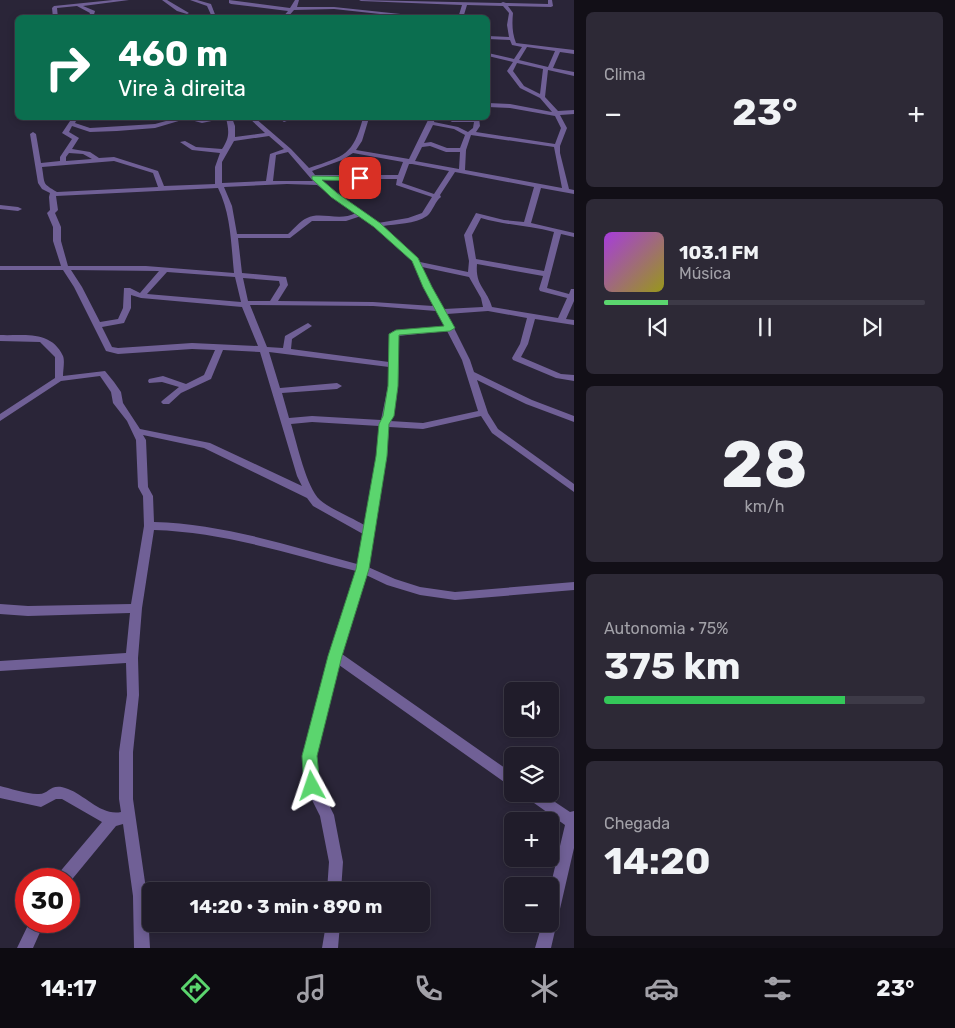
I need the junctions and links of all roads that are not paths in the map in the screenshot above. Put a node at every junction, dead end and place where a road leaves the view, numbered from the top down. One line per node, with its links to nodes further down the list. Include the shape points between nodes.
1 (53, 0): 13 (street)
2 (127, 0): 12 (street)
3 (164, 0): 18 (street)
4 (191, 0): 18 (street, via 185,6); 19 (street, via 209,5)
5 (231, 0): 15 (street, via 234,4)
6 (297, 0): 15 (street)
7 (361, 0): 9 (street)
8 (550, 0): 10 (street, via 551,6)
9 (436, 1): 11 (street); 23 (street)
10 (503, 2): 11 (street); 26 (street, via 511,13)
11 (468, 3): 24 (street)
12 (79, 6): 13 (street); 17 (street, via 92,12)
13 (56, 7): 16 (street)
14 (344, 9): 15 (street); 21 (street); 22 (street)
15 (291, 10): 20 (street)
16 (55, 15)
17 (91, 15)
18 (189, 15)
19 (214, 15)
20 (287, 15)
21 (342, 15)
22 (406, 15)
23 (428, 15)
24 (462, 15)
25 (490, 38): 26 (street)
26 (511, 39): 27 (street, via 514,44)
27 (525, 46): 28 (street); 31 (street)
28 (558, 50): 29 (street); 32 (street)
29 (574, 52)
30 (490, 55): 31 (street)
31 (517, 62): 32 (street); 34 (street, via 510,70 512,74 522,87)
32 (548, 69): 33 (street); 34 (street)
33 (574, 73)
34 (542, 97): 37 (street)
35 (490, 105): 37 (street)
36 (574, 112): 37 (street)
37 (557, 114): 53 (street, via 564,129)
38 (175, 120): 45 (street, via 154,126 90,130)
39 (229, 120): 50 (street)
40 (254, 120): 48 (street)
41 (366, 120): 58 (street, via 364,133)
42 (432, 120): 46 (street); 52 (street)
43 (451, 120): 46 (street)
44 (477, 120): 49 (street)
45 (74, 121): 56 (street, via 66,133 76,138)
46 (456, 128): 49 (street)
47 (33, 134): 63 (street)
48 (270, 134): 50 (street); 54 (street)
49 (470, 134): 53 (street); 55 (street)
50 (231, 139): 57 (street)
51 (183, 142): 57 (street, via 196,149)
52 (420, 145): 55 (street); 60 (street)
53 (557, 146): 74 (street, via 559,164)
54 (289, 150): 65 (street); 70 (street, via 273,154)
55 (463, 150): 61 (street)
56 (68, 151): 59 (street, via 84,152); 62 (street)
57 (226, 151): 72 (street, via 219,163)
58 (353, 151): 60 (street); 65 (street, via 337,161)
59 (97, 160): 62 (street); 73 (street, via 114,158 153,170)
60 (409, 161): 64 (street); 68 (street)
61 (464, 161): 66 (street); 67 (street)
62 (63, 163): 63 (street)
63 (39, 165): 75 (street, via 43,188 54,191)
64 (453, 169): 66 (street); 76 (street)
65 (308, 170): 69 (street)
66 (462, 171): 67 (street)
67 (476, 173): 71 (street)
68 (399, 177): 69 (street); 76 (street, via 400,186)
69 (317, 180): 70 (street); 79 (street)
70 (269, 183): 72 (street)
71 (538, 185): 74 (street); 81 (street)
72 (220, 186): 73 (street); 84 (street)
73 (162, 189): 75 (street)
74 (570, 191)
75 (53, 194): 87 (street, via 52,213)
76 (438, 197): 80 (street, via 427,213 418,218)
77 (0, 206): 78 (street)
78 (18, 209)
79 (360, 214): 80 (street); 84 (street, via 341,221 310,219 290,236)
80 (377, 225): 86 (street)
81 (527, 225): 82 (street); 85 (street, via 479,216 468,235)
82 (558, 232): 83 (street); 90 (street)
83 (574, 235)
84 (233, 236): 91 (street)
85 (473, 261): 90 (street); 92 (street)
86 (418, 264): 92 (street); 98 (street)
87 (65, 267): 88 (street); 89 (street); 102 (street)
88 (0, 268)
89 (165, 269): 91 (street); 94 (street)
90 (546, 274): 93 (street, via 544,290)
91 (238, 275): 95 (street, via 283,279 284,285); 96 (street)
92 (472, 275): 97 (street, via 474,285 486,297)
93 (573, 295): 100 (street)
94 (141, 296): 96 (street); 102 (street, via 127,290 128,308 121,321)
95 (273, 303): 96 (street); 98 (street, via 373,304)
96 (245, 304): 107 (street)
97 (488, 309): 98 (street); 99 (street)
98 (440, 310): 104 (street)
99 (532, 316): 100 (street); 111 (street, via 516,358 559,376)
100 (561, 320): 101 (street)
101 (574, 323)
102 (96, 326): 106 (street, via 113,351 169,346)
103 (308, 326): 108 (street, via 288,338)
104 (450, 328): 109 (street, via 394,334); 110 (street)
105 (0, 338): 112 (street, via 46,341 59,357)
106 (220, 348): 107 (street); 115 (street, via 208,377)
107 (264, 351): 108 (street); 116 (street)
108 (287, 351): 109 (street)
109 (394, 365): 122 (street, via 388,416)
110 (469, 373): 118 (street); 120 (street)
111 (574, 378)
112 (59, 379): 119 (street); 123 (street, via 102,372)
113 (152, 381): 115 (street, via 163,379)
114 (337, 386): 116 (street)
115 (187, 387): 117 (street)
116 (276, 391): 121 (street)
117 (166, 402)
118 (483, 413): 122 (street, via 423,426); 124 (street, via 498,435)
119 (0, 418)
120 (574, 419)
121 (285, 421): 122 (street, via 312,419); 125 (street)
122 (384, 424): 127 (street, via 382,456)
123 (137, 431): 125 (street, via 207,445); 126 (street, via 141,440)
124 (574, 489)
125 (311, 495): 127 (street, via 317,503)
126 (149, 526): 128 (street, via 181,527 258,541); 130 (street)
127 (368, 532): 128 (street)
128 (362, 569): 129 (street, via 420,591 456,596); 132 (street)
129 (574, 586)
130 (136, 608): 131 (street); 133 (street)
131 (0, 609)
132 (335, 656): 135 (street); 143 (street, via 310,756 312,786 327,815 336,862)
133 (132, 658): 134 (street); 138 (street, via 133,695 126,752)
134 (0, 666)
135 (504, 774)
136 (0, 792): 140 (street, via 41,801 55,793 66,795 85,808)
137 (545, 802): 139 (street)
138 (128, 816): 140 (street); 148 (street, via 140,896)
139 (573, 819): 142 (street)
140 (113, 820): 141 (street)
141 (72, 868)
142 (559, 880)
143 (335, 882)
144 (332, 932): 149 (street)
145 (547, 932): 150 (street)
146 (32, 933): 147 (street)
147 (25, 948)
148 (142, 948)
149 (330, 948)
150 (543, 948)

